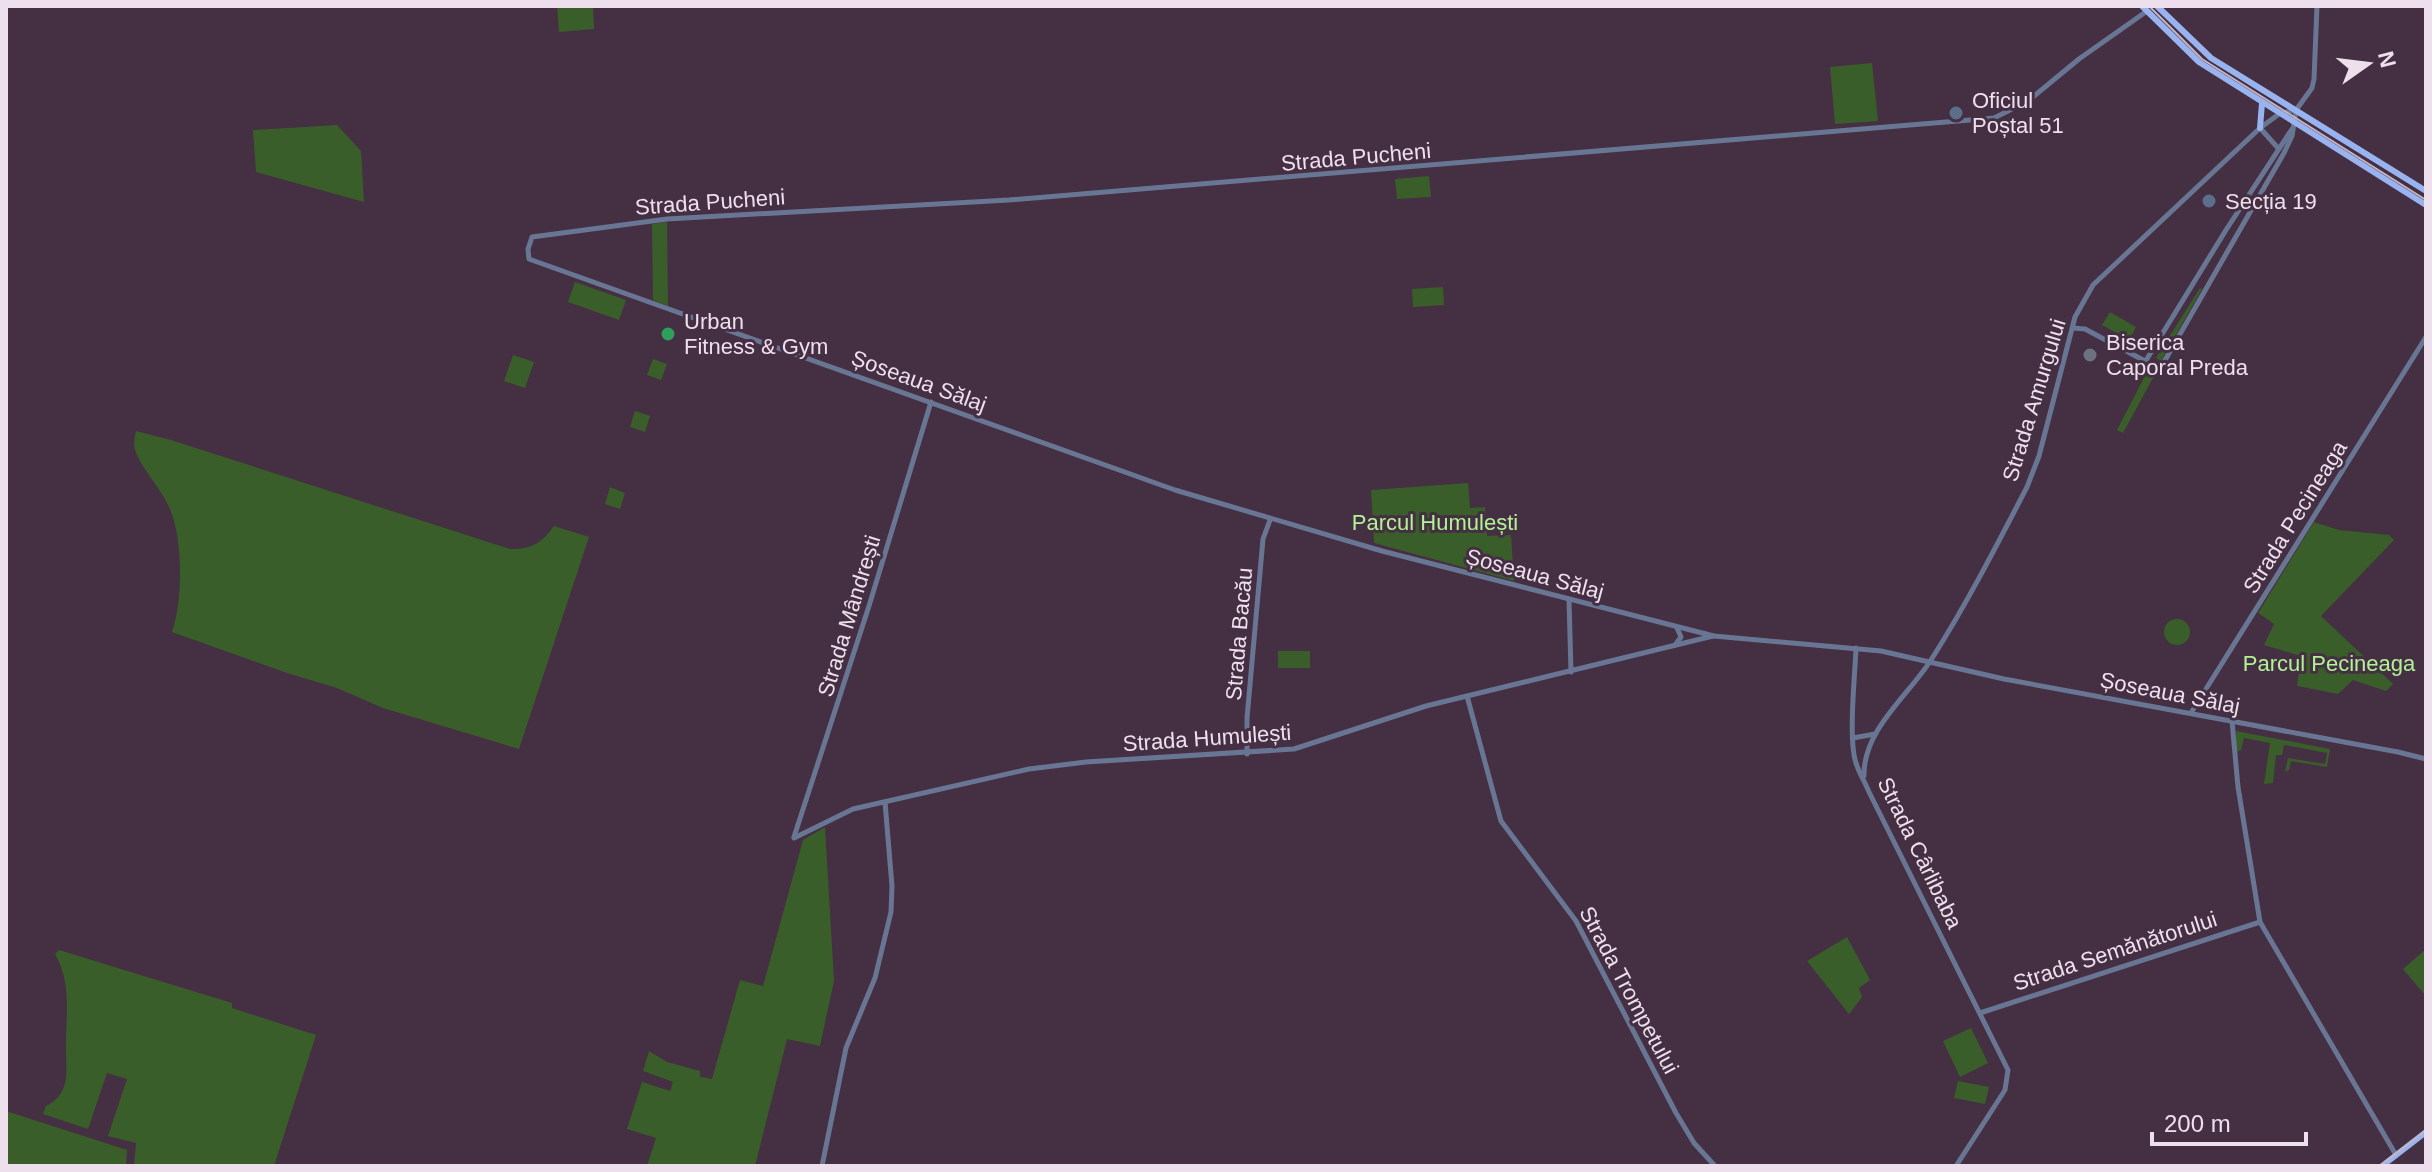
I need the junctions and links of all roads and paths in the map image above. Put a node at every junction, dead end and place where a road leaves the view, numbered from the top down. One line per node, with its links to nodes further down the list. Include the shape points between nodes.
1 (2157, 6): 5 (main road, via 2211,58)
2 (2317, 6): 5 (street, via 2314,79)
3 (2145, 8): 4 (main road, via 2199,62); 16 (street, Strada Pucheni, via 2028,101 1994,118 984,202 673,218 532,237)
4 (2262, 103): 6 (main road); 8 (main road)
5 (2296, 110): 6 (street); 7 (street); 12 (main road)
6 (2279, 114): 7 (main road); 8 (street, Strada Amurgului)
7 (2293, 126): 9 (street); 11 (street); 13 (main road)
8 (2260, 128): 9 (street); 19 (street, Strada Amurgului, via 2100,277)
9 (2278, 148): 10 (street)
10 (2258, 180): 11 (street); 14 (street)
11 (2266, 186): 15 (street)
12 (2426, 191)
13 (2426, 205)
14 (2231, 222): 15 (street); 17 (street)
15 (2241, 228): 18 (street)
16 (529, 259): 22 (street, Șoseaua Sălaj)
17 (2195, 280): 18 (street); 21 (street)
18 (2207, 287): 21 (street, via 2160,369)
19 (2073, 328): 21 (street, via 2085,329); 29 (street, Strada Amurgului, via 2031,479)
20 (2426, 337): 32 (street, Strada Pecineaga)
21 (2145, 362)
22 (931, 402): 23 (street, Șoseaua Sălaj); 40 (street, Strada Mândrești)
23 (1270, 520): 24 (street, Șoseaua Sălaj); 36 (street, Strada Bacău, via 1263,539)
24 (1569, 600): 25 (street, Șoseaua Sălaj); 30 (street)
25 (1674, 626): 26 (street, Șoseaua Sălaj); 27 (street, via 1681,634)
26 (1714, 636): 27 (street, Strada Humulești); 28 (street, Șoseaua Sălaj)
27 (1674, 646): 30 (street, Strada Humulești)
28 (1856, 648): 29 (street, Șoseaua Sălaj); 35 (street, Strada Cârlibaba)
29 (1930, 662): 32 (street, Șoseaua Sălaj); 34 (street, Strada Amurgului)
30 (1571, 672): 31 (street, Strada Humulești)
31 (1467, 696): 36 (street, Strada Humulești, via 1300,748); 46 (street, Strada Trompetului, via 1503,825 1572,915 1676,1113)
32 (2191, 713): 33 (street, Șoseaua Sălaj)
33 (2232, 721): 37 (street, Șoseaua Sălaj); 41 (street)
34 (1876, 734): 35 (street); 38 (street, Strada Amurgului)
35 (1853, 738): 38 (street, Strada Cârlibaba, via 1855,760)
36 (1247, 754): 39 (street, Strada Humulești, via 1051,765)
37 (2426, 759)
38 (1864, 776): 42 (street, Strada Cârlibaba)
39 (885, 802): 40 (street, Strada Humulești, via 842,813); 45 (street, via 892,903 875,978 844,1055)
40 (794, 838)
41 (2260, 922): 42 (street, Strada Semănătorului); 44 (street)
42 (1980, 1013): 47 (street, Strada Cârlibaba, via 2009,1074 2007,1086)
43 (2426, 1132): 44 (main road)
44 (2396, 1155): 48 (main road)
45 (822, 1166)
46 (1715, 1166)
47 (1956, 1166)
48 (2382, 1166)

